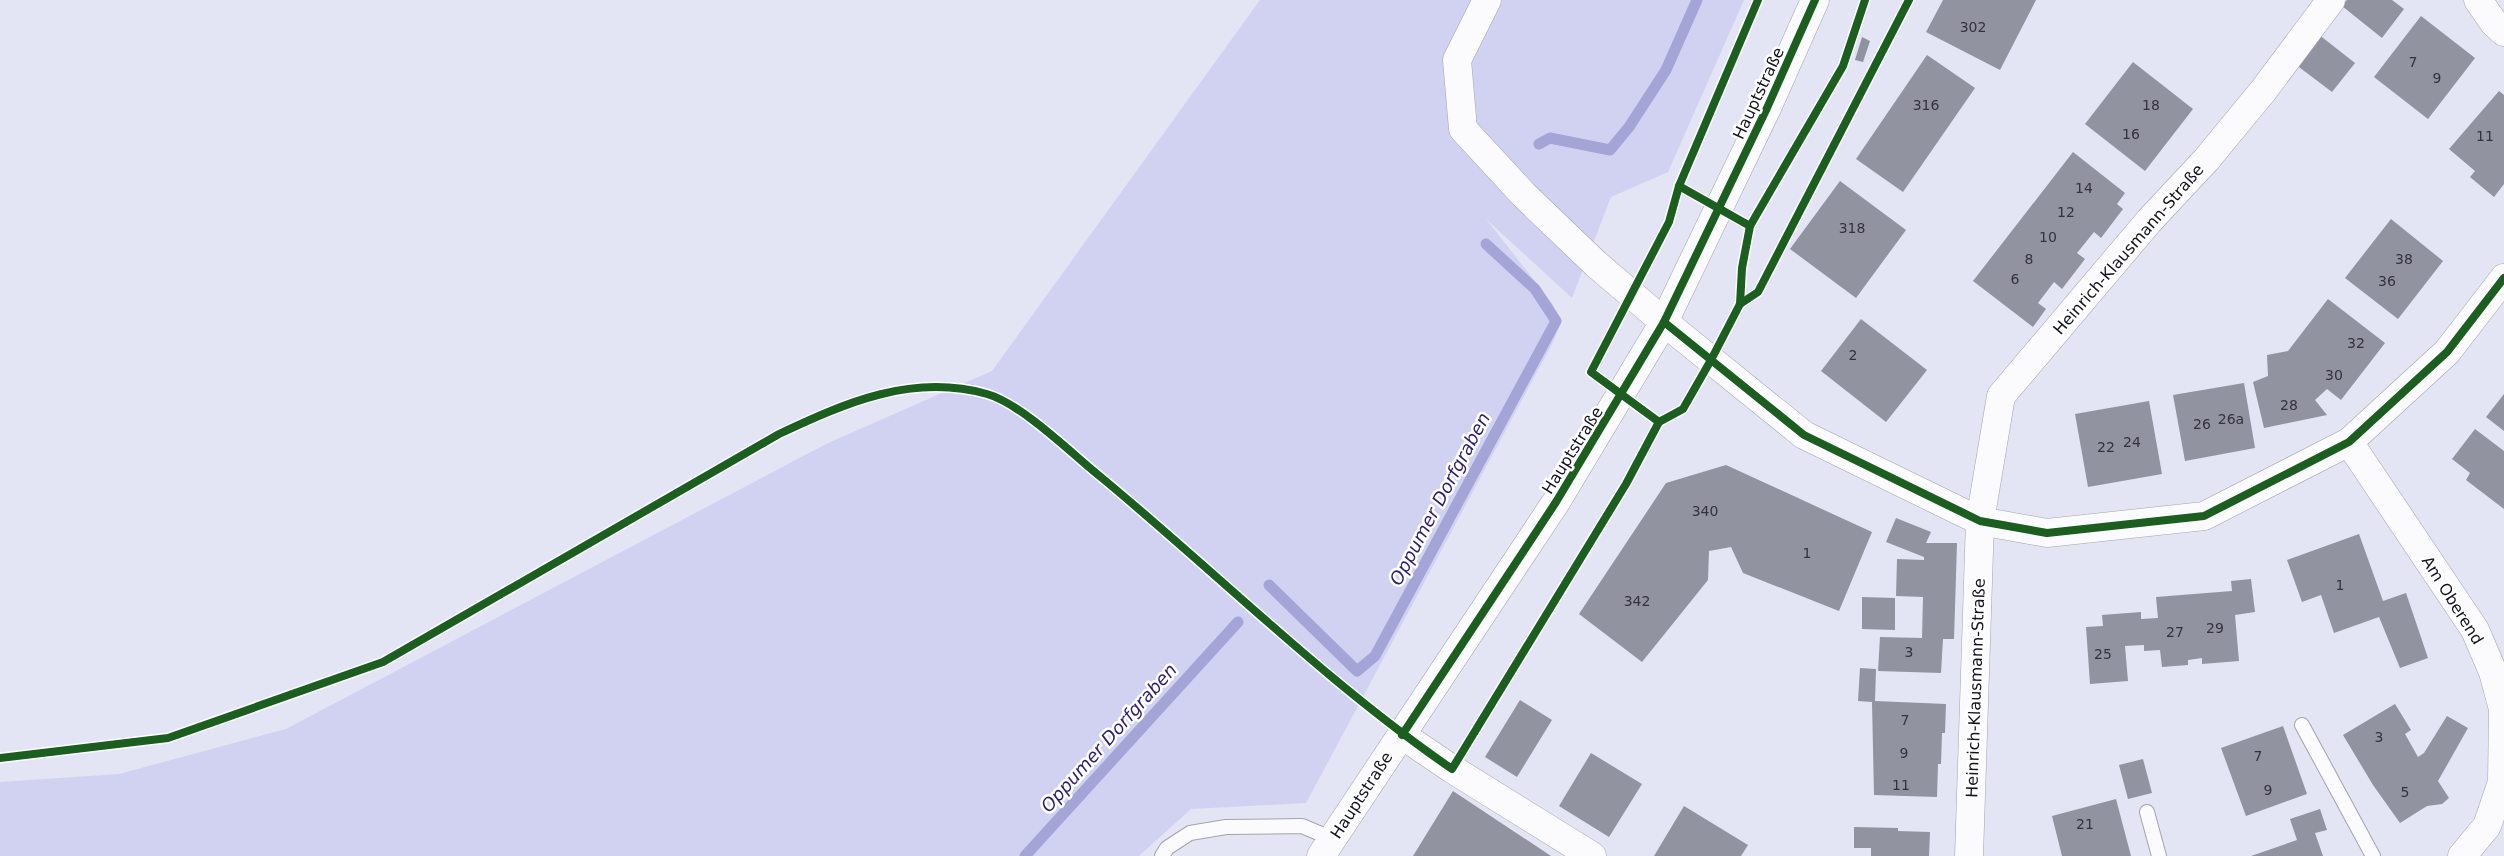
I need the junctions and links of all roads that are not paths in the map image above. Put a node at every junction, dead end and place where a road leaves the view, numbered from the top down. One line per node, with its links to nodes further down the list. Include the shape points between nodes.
1 (1487, 0): 7 (street, via 1457,60 1463,129 1524,196)
2 (1815, 0): 7 (street, Hauptstraße)
3 (2331, 0): 9 (street, Heinrich-Klausmann-Straße, via 2263,91 2000,396)
4 (2478, 0): 5 (street)
5 (2504, 32)
6 (2504, 278): 8 (street, via 2447,352)
7 (1664, 322): 9 (street, via 1804,435); 12 (street, Hauptstraße, via 1556,502)
8 (2349, 442): 9 (street, via 2204,516 2047,532); 10 (street, Am Oberend, via 2475,630)
9 (1980, 521): 17 (street, Heinrich-Klausmann-Straße)
10 (2504, 709): 20 (street, Am Oberend, via 2502,782 2487,826)
11 (2302, 725): 19 (lane)
12 (1402, 735): 14 (street, Hauptstraße); 16 (street, Hauptstraße, via 1452,770)
13 (2147, 812): 18 (lane)
14 (1327, 847): 15 (lane, via 1302,826 1226,827 1190,833 1167,848)
15 (1162, 856)
16 (1592, 856)
17 (1969, 856)
18 (2159, 856)
19 (2373, 856)
20 (2462, 856)

